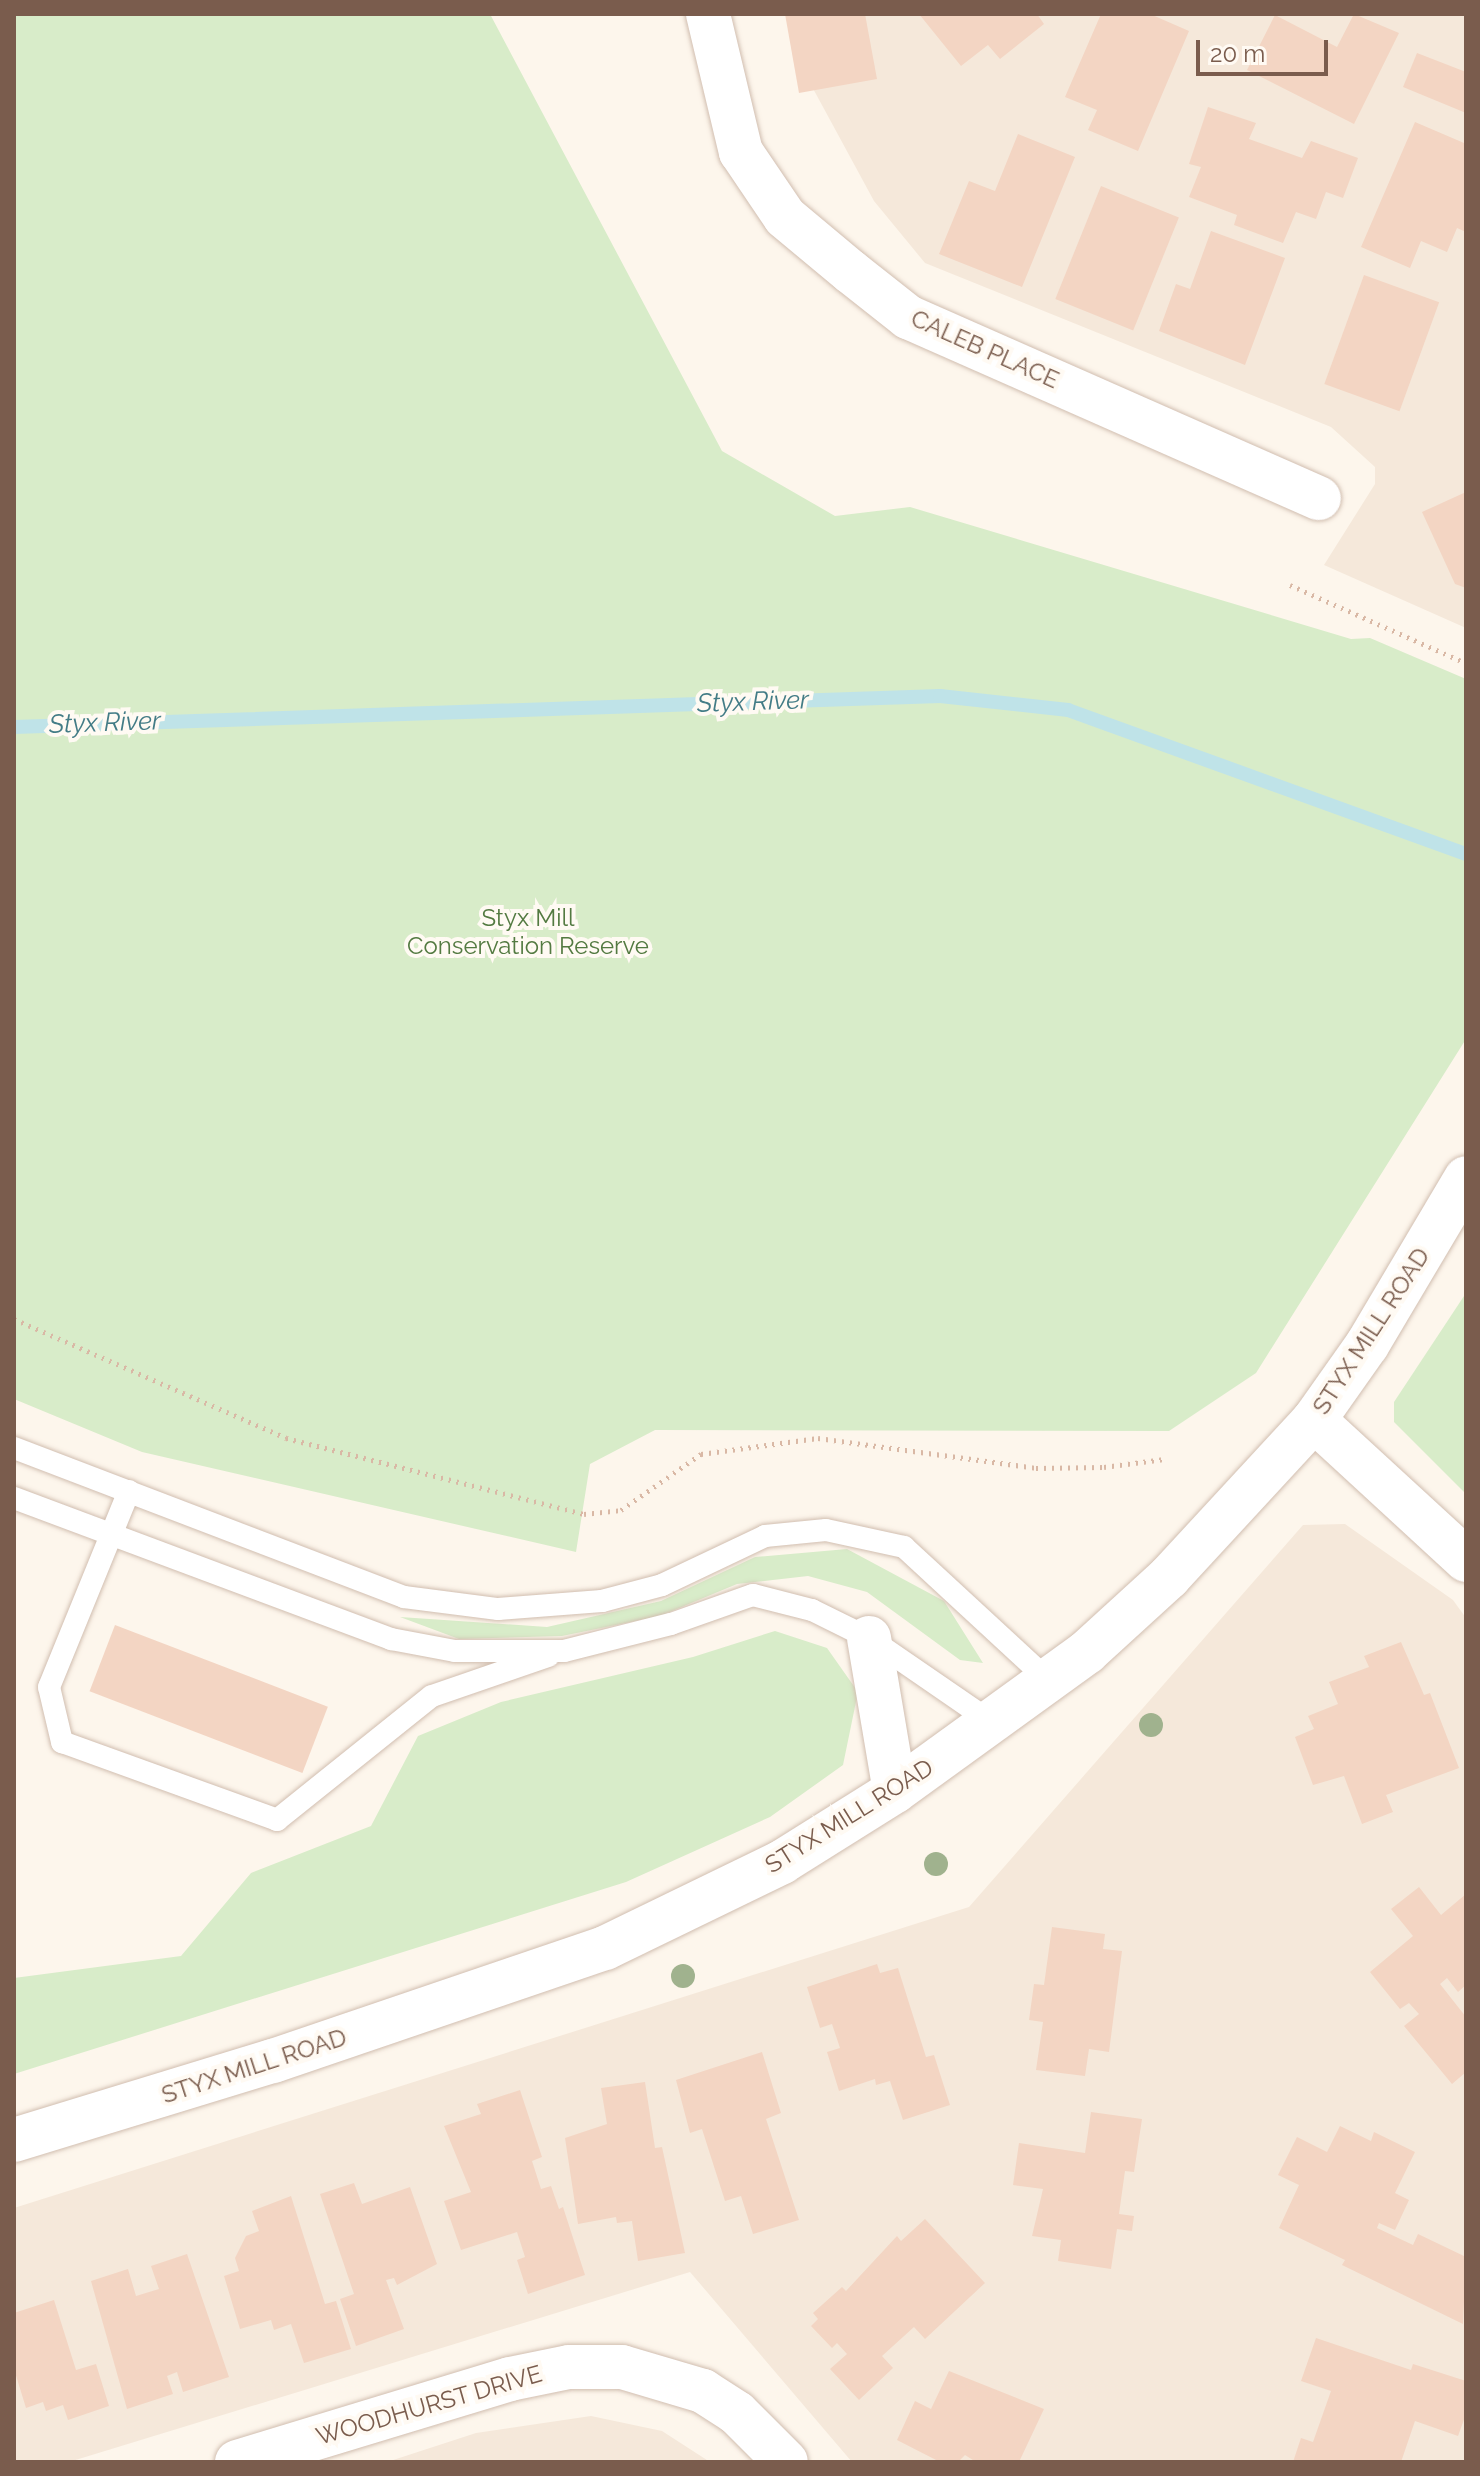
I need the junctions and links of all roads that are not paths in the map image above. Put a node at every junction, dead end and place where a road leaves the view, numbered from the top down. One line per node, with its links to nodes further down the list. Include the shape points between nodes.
1 (708, 14): 2 (street, CALEB PLACE, via 741,152 785,217 851,272 908,317)
2 (1319, 498)
3 (1466, 1178): 4 (street, STYX MILL ROAD, via 1367,1345)
4 (1314, 1420): 9 (street); 12 (street, STYX MILL ROAD, via 1169,1577)
5 (14, 1448): 6 (lane)
6 (129, 1491): 8 (lane); 12 (lane, via 404,1597 498,1609 602,1601 662,1585 765,1536 826,1530 904,1547)
7 (14, 1498): 8 (lane)
8 (111, 1534): 11 (lane, via 391,1639 455,1651); 11 (lane, via 49,1687 62,1742 277,1820 432,1696)
9 (1466, 1560)
10 (869, 1638): 11 (lane, via 812,1610 753,1595 671,1624); 13 (lane); 14 (street)
11 (564, 1651)
12 (1049, 1681): 13 (street, STYX MILL ROAD)
13 (991, 1722): 14 (street, STYX MILL ROAD)
14 (895, 1791): 15 (street, STYX MILL ROAD, via 782,1862 605,1948 273,2061)
15 (14, 2140)
16 (237, 2462): 17 (street, WOODHURST DRIVE, via 510,2379 569,2367 622,2367 703,2391 737,2413)
17 (786, 2462)

